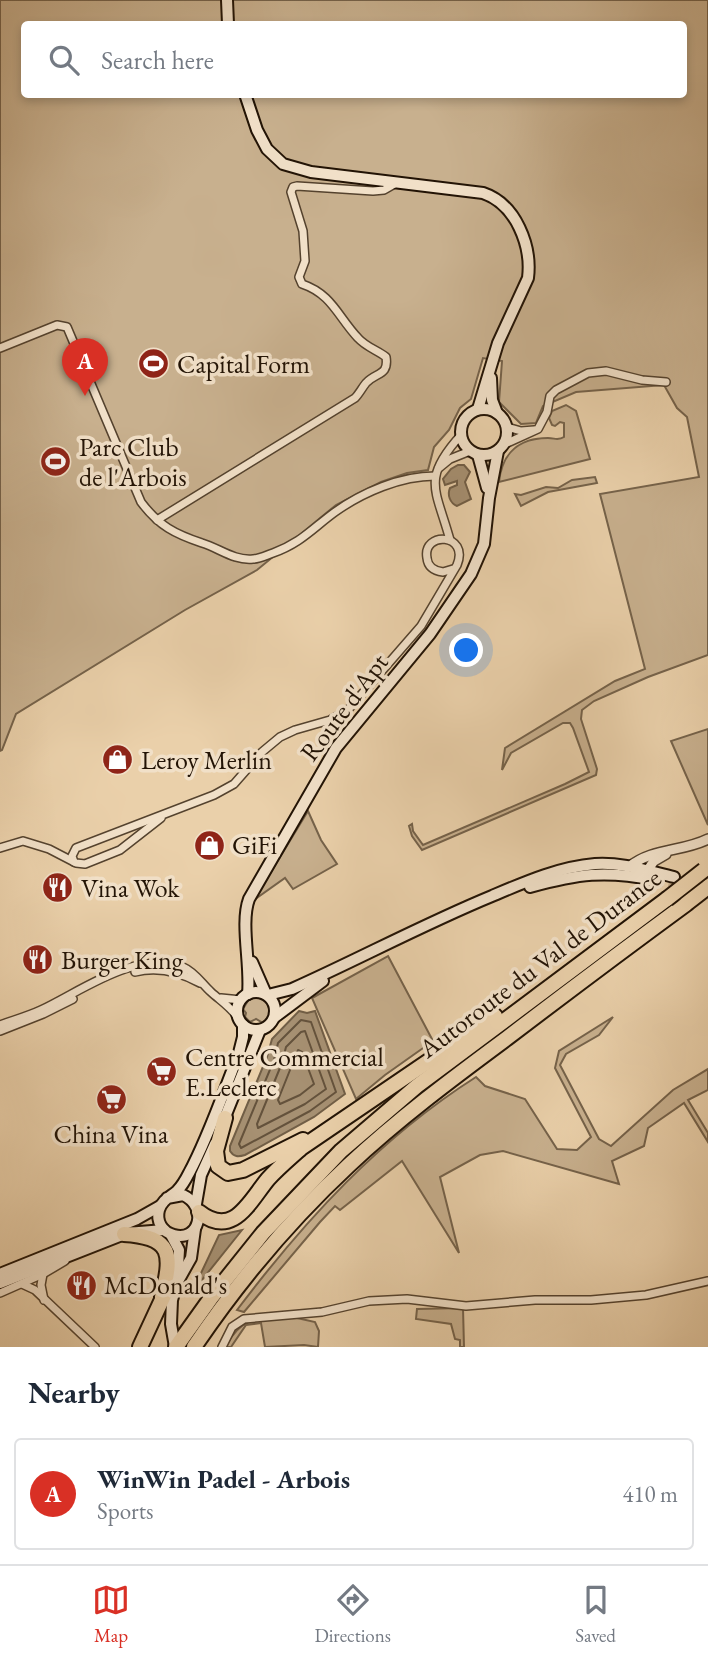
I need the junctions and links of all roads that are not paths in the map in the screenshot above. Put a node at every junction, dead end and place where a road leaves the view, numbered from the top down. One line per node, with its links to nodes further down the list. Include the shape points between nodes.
1 (228, 0): 2 (main road)
2 (228, 21)
3 (246, 98): 4 (main road, via 267,149 283,164 310,172)
4 (398, 181): 6 (main road, via 491,195 517,223 529,259 528,278); 18 (street, via 384,190 297,186 291,192 303,231 302,284 325,295 358,338 386,357 385,372 355,398)
5 (0, 348): 18 (street, via 57,325 71,330 141,502)
6 (492, 362): 8 (main road); 9 (main road, via 491,390)
7 (666, 382): 11 (street, via 606,371 588,373 550,396)
8 (478, 409): 9 (main road); 12 (main road, via 466,417)
9 (498, 413): 10 (main road)
10 (507, 427): 11 (street); 13 (main road, via 508,437)
11 (538, 429): 13 (street)
12 (461, 435): 14 (main road); 15 (street, via 440,459)
13 (501, 448): 14 (main road, via 489,456); 16 (main road, Route d'Apt)
14 (474, 453): 15 (street, via 450,459); 16 (main road, Route d'Apt)
15 (436, 474): 17 (street); 18 (street, via 408,478 354,499 290,547 254,559 238,558 182,537)
16 (489, 498): 42 (main road, Route d'Apt, via 484,544 471,574 430,634 336,748 256,885 245,912)
17 (444, 518): 19 (street); 20 (street)
18 (157, 520)
19 (439, 539): 20 (street); 21 (street, via 427,551)
20 (450, 540): 22 (street, via 460,554)
21 (433, 569): 22 (street); 23 (street)
22 (453, 569): 23 (street)
23 (440, 594): 24 (street, via 421,626 347,711 291,731 224,790)
24 (169, 813): 25 (street); 27 (street)
25 (112, 833): 27 (street, via 122,838); 29 (street)
26 (708, 839): 31 (street)
27 (123, 847): 32 (street, via 90,863)
28 (0, 848): 30 (street, via 20,841)
29 (76, 848): 30 (street); 32 (street)
30 (49, 849): 32 (street)
31 (677, 849): 33 (street, via 644,857); 35 (street, via 659,857)
32 (74, 862)
33 (629, 867): 35 (main road); 41 (main road, via 595,864 558,872)
34 (706, 868): 40 (highway, Autoroute du Val de Durance, bridge)
35 (646, 871): 36 (street, via 601,869); 37 (main road)
36 (574, 877): 38 (main road, via 596,873); 41 (main road)
37 (674, 877)
38 (654, 880)
39 (708, 887): 67 (highway, Autoroute du Val de Durance, bridge, via 369,1146 317,1196)
40 (663, 902): 53 (highway); 72 (highway, Autoroute du Val de Durance, via 417,1086 341,1150 263,1233)
41 (457, 910): 43 (main road)
42 (248, 949): 45 (main road, Route d'Apt); 46 (main road, Route d'Apt)
43 (359, 958): 45 (main road, via 292,989); 48 (main road)
44 (204, 985): 47 (street); 50 (street, via 183,967 138,966); 52 (street, via 163,969 139,970)
45 (267, 995): 46 (main road, via 260,992); 48 (main road, via 275,1005)
46 (244, 997): 47 (street); 49 (main road, via 237,1012)
47 (218, 998): 49 (street)
48 (275, 1017): 51 (main road)
49 (241, 1021): 51 (main road); 55 (main road, via 239,1053 191,1170)
50 (0, 1025)
51 (260, 1030): 54 (main road)
52 (0, 1031)
53 (371, 1101): 54 (highway, via 233,1173 216,1163); 56 (highway, via 292,1156 234,1219 218,1222)
54 (225, 1118): 56 (main road, via 201,1175)
55 (164, 1202): 56 (main road, via 183,1195); 58 (main road, via 158,1214); 62 (main road, via 129,1222)
56 (197, 1208): 57 (main road)
57 (195, 1228): 58 (main road, via 188,1234); 66 (main road, via 191,1258)
58 (167, 1232): 59 (main road); 61 (main road, via 179,1250)
59 (124, 1234): 60 (main road); 70 (highway, via 153,1239 167,1253)
60 (79, 1252): 63 (street); 65 (main road)
61 (179, 1262): 66 (main road); 70 (highway)
62 (0, 1274)
63 (43, 1275): 68 (street); 71 (street)
64 (708, 1281): 77 (street, via 646,1295 591,1300 466,1306 376,1300 328,1311 238,1321)
65 (0, 1283)
66 (177, 1283): 72 (main road, via 171,1318)
67 (242, 1283): 75 (highway, Autoroute du Val de Durance); 76 (highway)
68 (22, 1284): 69 (street); 71 (street)
69 (0, 1293)
70 (162, 1297): 74 (highway)
71 (44, 1300): 73 (street)
72 (177, 1345)
73 (95, 1347)
74 (140, 1347)
75 (194, 1347)
76 (201, 1347)
77 (222, 1347)

